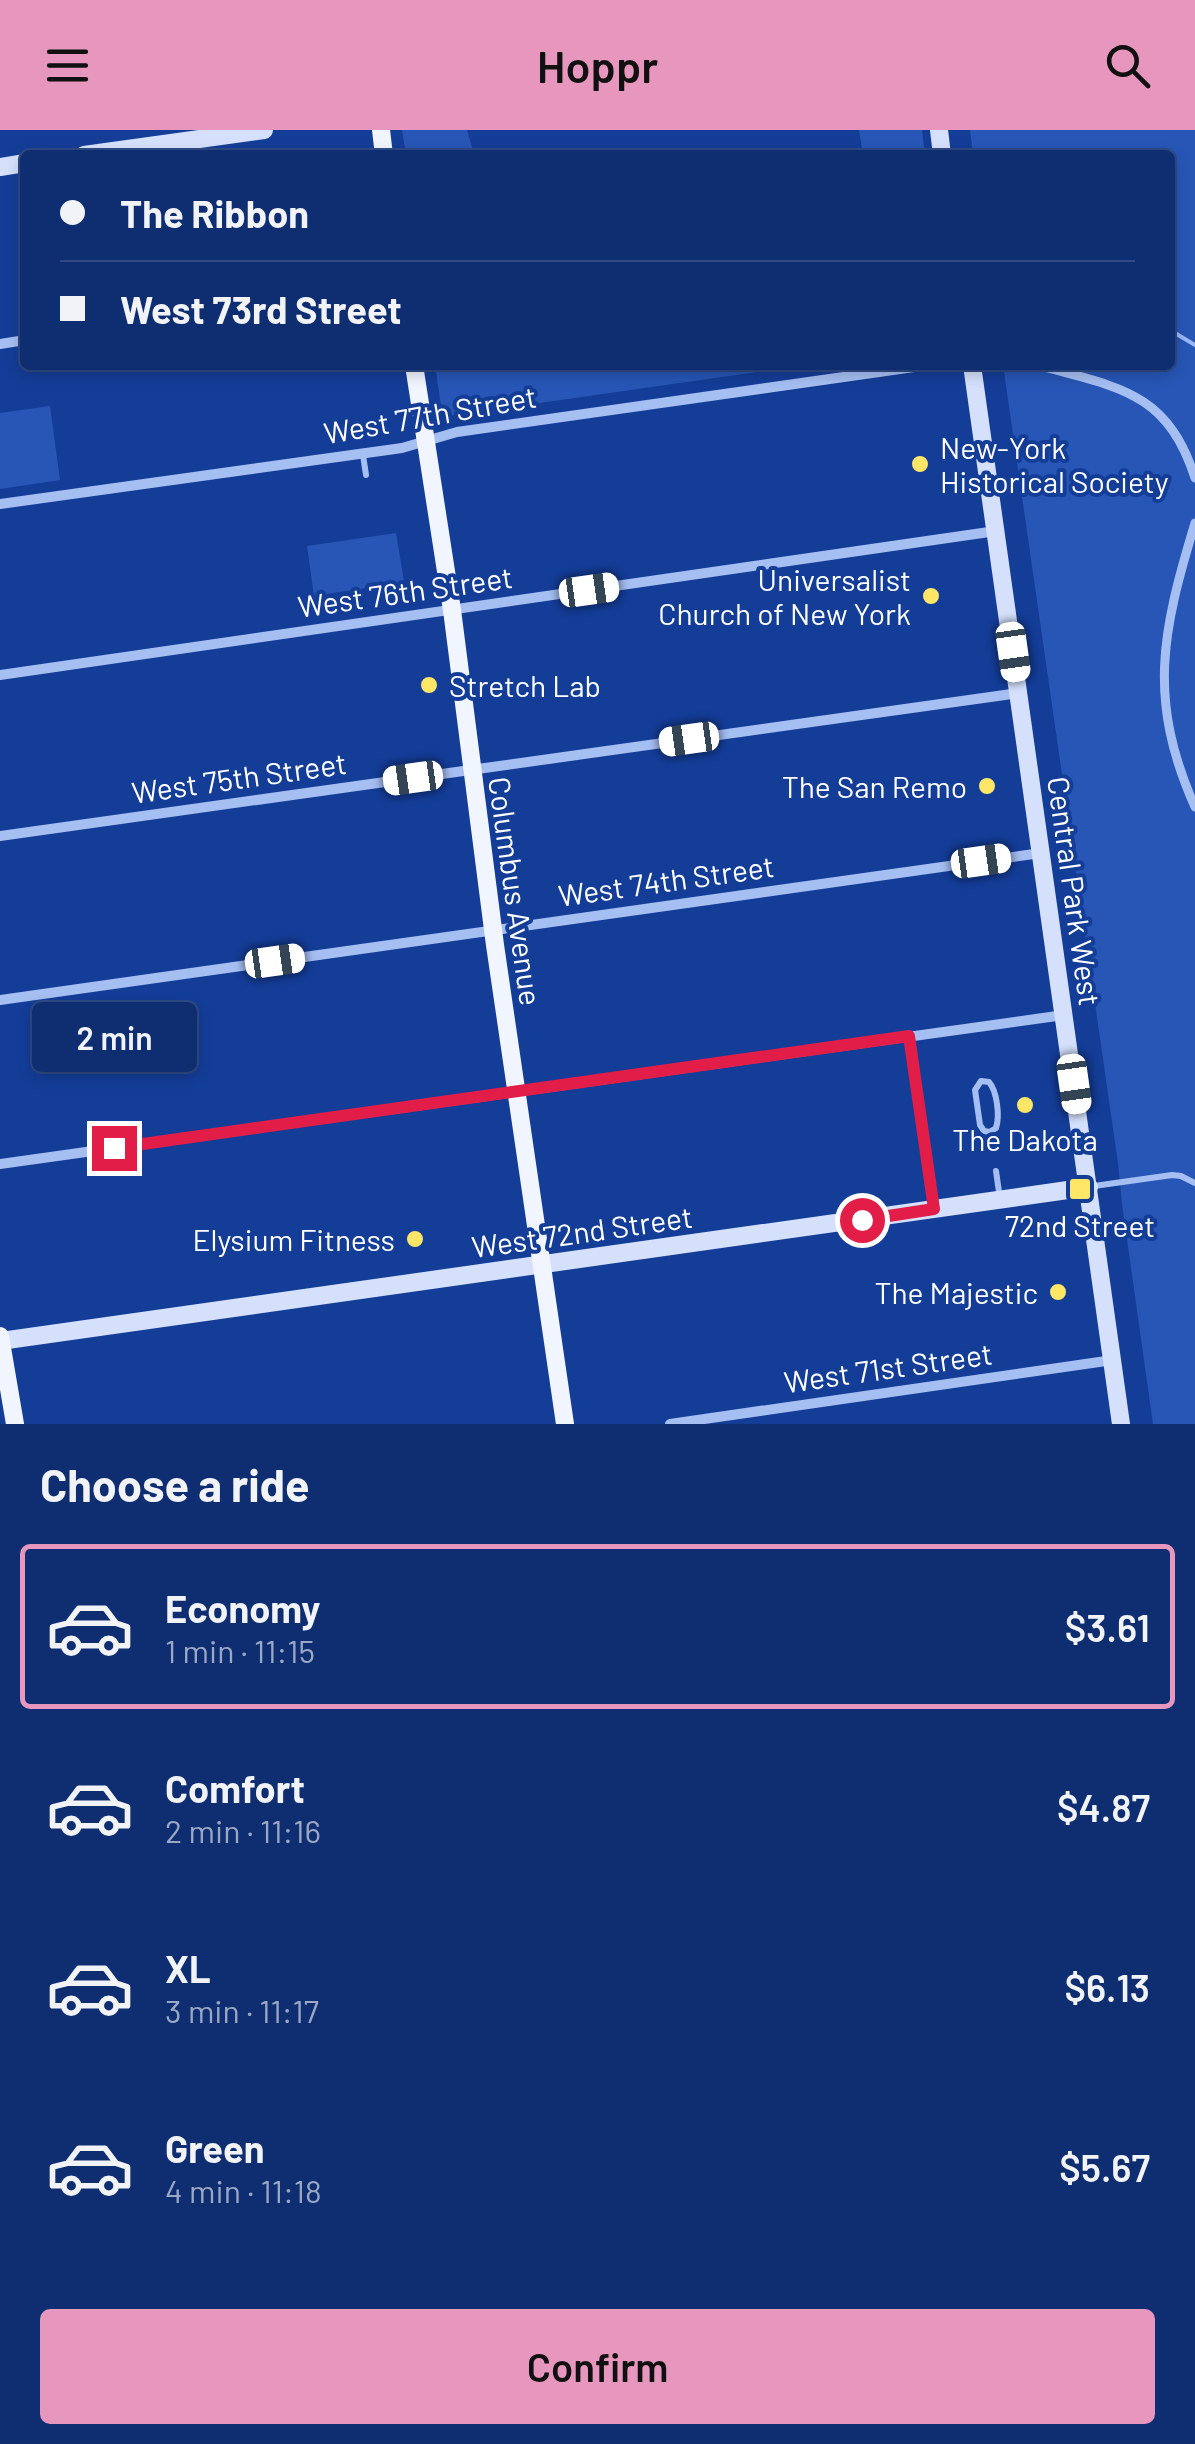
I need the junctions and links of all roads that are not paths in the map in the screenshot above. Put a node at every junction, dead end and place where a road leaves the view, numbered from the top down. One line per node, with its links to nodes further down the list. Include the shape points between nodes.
1 (264, 130): 2 (main road)
2 (120, 150)
3 (415, 370): 7 (main road, Columbus Avenue)
4 (893, 370): 7 (street, West 77th Street)
5 (973, 370): 13 (main road, Central Park West)
6 (1055, 370): 10 (street, via 1146,402 1169,423)
7 (424, 441): 8 (street, West 77th Street); 14 (main road, Columbus Avenue)
8 (363, 453): 9 (lane); 11 (street, West 77th Street)
9 (366, 475)
10 (1195, 478)
11 (0, 504)
12 (1195, 523): 18 (street, via 1170,610 1164,672 1168,728)
13 (996, 531): 14 (street, West 76th Street); 16 (main road, Central Park West)
14 (452, 610): 15 (street, West 76th Street); 17 (main road, Columbus Avenue)
15 (0, 675)
16 (1019, 693): 17 (street, West 75th Street); 20 (main road, Central Park West)
17 (471, 770): 19 (street, West 75th Street); 21 (main road, Columbus Avenue)
18 (1195, 807)
19 (0, 836)
20 (1042, 853): 21 (street, West 74th Street); 23 (main road, Central Park West)
21 (492, 930): 22 (street, West 74th Street); 25 (main road, Columbus Avenue)
22 (0, 1000)
23 (1064, 1015): 24 (street); 30 (main road, Central Park West)
24 (909, 1036): 25 (street); 32 (lane)
25 (516, 1091): 27 (street); 33 (main road, Columbus Avenue)
26 (991, 1136): 26 (lane, via 999,1122 993,1086 983,1081 975,1092 980,1126)
27 (0, 1164)
28 (996, 1171): 31 (lane)
29 (1195, 1183): 30 (lane, West 72nd Street, via 1172,1176)
30 (1088, 1187): 31 (main road, West 72nd Street); 35 (main road, Central Park West)
31 (1000, 1200): 32 (main road, West 72nd Street)
32 (934, 1209): 33 (main road, West 72nd Street)
33 (542, 1265): 34 (main road, West 72nd Street); 37 (main road, Columbus Avenue)
34 (0, 1339): 36 (main road)
35 (1113, 1360): 38 (street, West 71st Street); 39 (main road, Central Park West)
36 (15, 1424)
37 (564, 1424)
38 (670, 1424)
39 (1122, 1424)

